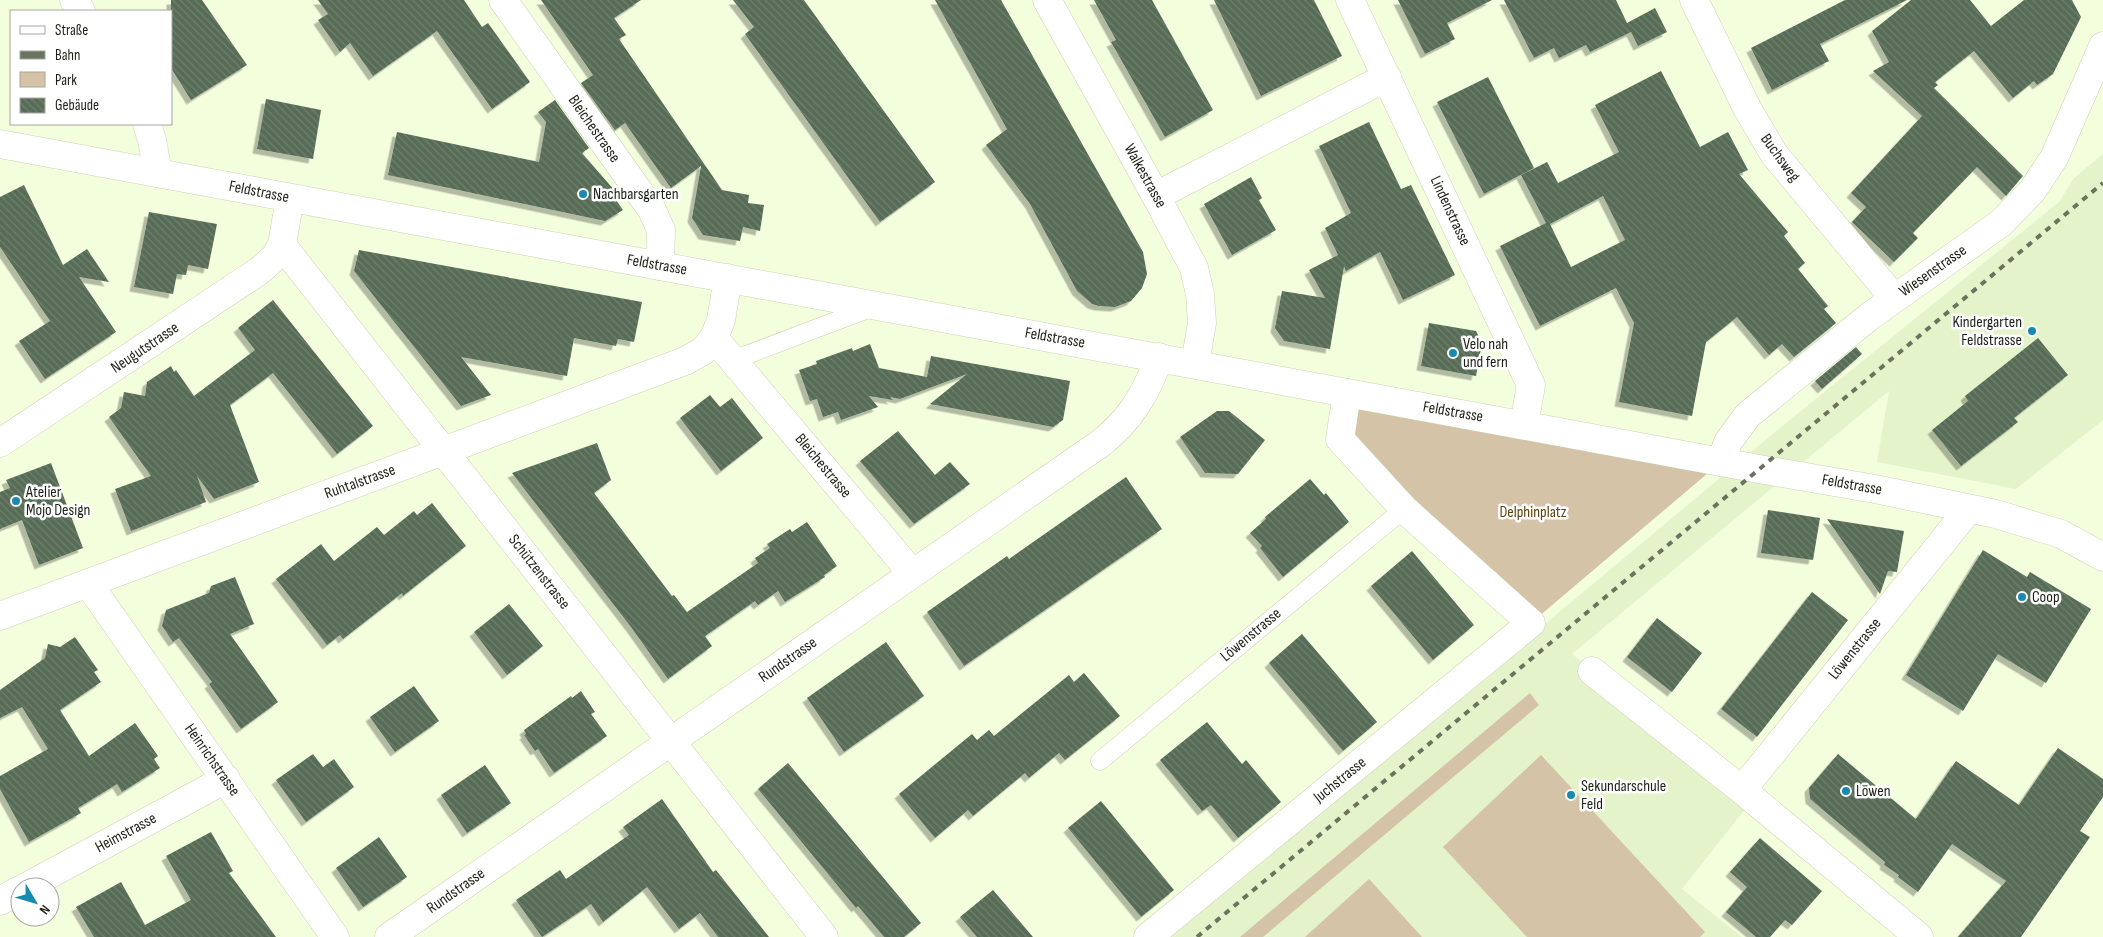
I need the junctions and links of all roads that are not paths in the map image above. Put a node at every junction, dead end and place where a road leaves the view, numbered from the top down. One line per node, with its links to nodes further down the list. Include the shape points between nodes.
1 (503, 0): 13 (street, Bleichestrasse, via 652,210 661,230)
2 (1047, 0): 10 (street, Walkestrasse)
3 (1350, 0): 6 (street, Lindenstrasse)
4 (1694, 0): 15 (street, Buchsweg, via 1747,108 1774,154)
5 (2103, 46): 15 (street, Wiesenstrasse, via 2054,158 2032,192 2001,223)
6 (1387, 77): 10 (street); 22 (street, Lindenstrasse, via 1531,385)
7 (146, 125): 9 (street)
8 (0, 144): 9 (street, Feldstrasse)
9 (158, 173): 11 (street, Feldstrasse)
10 (1156, 196): 20 (street, Walkestrasse, via 1188,256 1197,281 1202,323)
11 (290, 198): 12 (street); 13 (street, Feldstrasse)
12 (282, 245): 23 (street, Neugutstrasse, via 275,257 259,271); 24 (street, Schützenstrasse)
13 (660, 266): 14 (street, Feldstrasse)
14 (728, 278): 16 (street, Feldstrasse); 17 (street, via 721,320)
15 (1894, 298): 25 (street, Wiesenstrasse, via 1748,415 1728,442)
16 (876, 306): 18 (street, Feldstrasse); 19 (lane)
17 (714, 338): 19 (street, Bleichestrasse); 24 (street, Ruhtalstrasse, via 703,351 685,361)
18 (1159, 357): 20 (street, Feldstrasse); 29 (street, Rundstrasse, via 1141,400 1115,432)
19 (733, 360): 29 (street, Bleichestrasse)
20 (1195, 364): 21 (street, Feldstrasse)
21 (1347, 393): 22 (street, Feldstrasse); 26 (street, via 1340,439)
22 (1524, 425): 25 (street, Feldstrasse)
23 (0, 443)
24 (444, 450): 30 (street, Ruhtalstrasse); 33 (street, Schützenstrasse)
25 (1721, 462): 27 (street, Feldstrasse)
26 (1404, 509): 34 (lane, Löwenstrasse); 41 (street, Juchstrasse, via 1531,623)
27 (1969, 509): 28 (street, Feldstrasse, via 2061,534); 36 (street, Löwenstrasse)
28 (2103, 557)
29 (912, 573): 33 (street, Rundstrasse)
30 (88, 583): 31 (street, Ruhtalstrasse); 35 (street, Heinrichstrasse)
31 (0, 616)
32 (1592, 671): 36 (street)
33 (671, 741): 39 (street, Rundstrasse); 40 (street, Schützenstrasse)
34 (1100, 761)
35 (226, 779): 37 (street, Heimstrasse); 38 (street, Heinrichstrasse)
36 (1742, 790): 42 (street)
37 (45, 877)
38 (335, 937)
39 (389, 937)
40 (824, 937)
41 (1148, 937)
42 (1919, 937)

